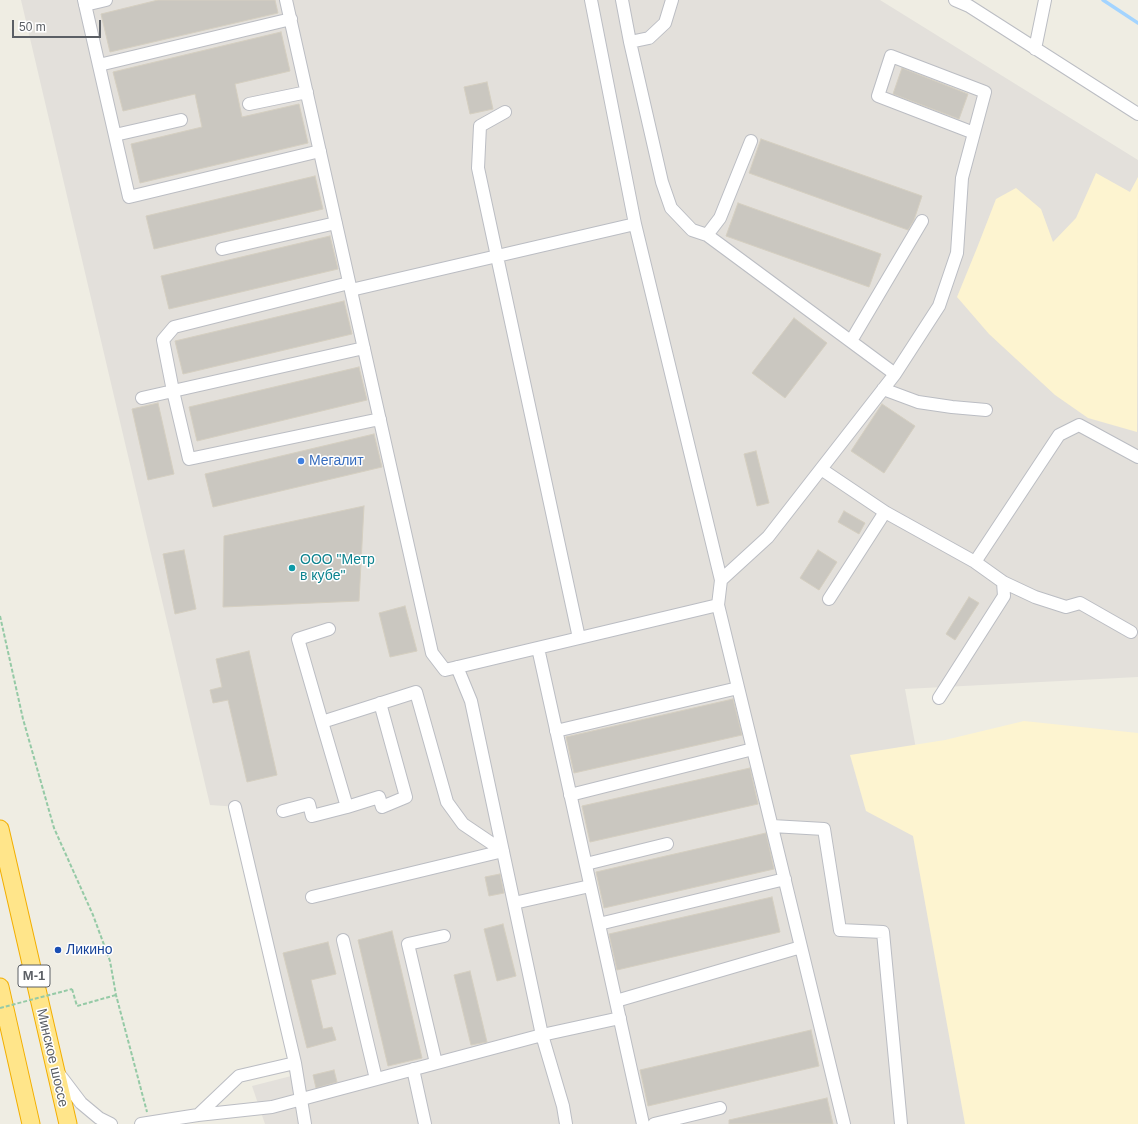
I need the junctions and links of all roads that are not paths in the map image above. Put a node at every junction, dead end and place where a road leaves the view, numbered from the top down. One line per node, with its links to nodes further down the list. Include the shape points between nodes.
1 (106, 0): 8 (street)
2 (286, 0): 9 (street)
3 (591, 0): 24 (street)
4 (622, 0): 10 (street)
5 (672, 0): 10 (street, via 664,23 649,38)
6 (955, 0): 11 (street, via 969,6)
7 (1045, 0): 11 (street)
8 (85, 2): 12 (street)
9 (291, 19): 12 (street); 13 (street)
10 (630, 42): 25 (street, via 662,182 671,208 692,230)
11 (1035, 49): 16 (street)
12 (99, 65): 19 (street)
13 (307, 92): 14 (street); 21 (street)
14 (249, 104)
15 (504, 112): 27 (street, via 480,126 478,168)
16 (1138, 114)
17 (181, 120): 19 (street)
18 (974, 134): 18 (street, via 984,92 891,56 878,96); 31 (street, via 962,178 957,253 939,306)
19 (115, 135): 21 (street, via 129,197)
20 (752, 141): 25 (street, via 720,218)
21 (320, 151): 23 (street)
22 (922, 221): 29 (street)
23 (336, 223): 26 (street); 28 (street)
24 (635, 224): 27 (street); 41 (street)
25 (707, 235): 29 (street)
26 (222, 248)
27 (497, 256): 28 (street); 47 (street)
28 (350, 286): 30 (street); 33 (street, via 174,327 163,340)
29 (851, 342): 31 (street)
30 (364, 348): 33 (street); 36 (street)
31 (894, 374): 32 (street)
32 (883, 389): 35 (street, via 918,402); 38 (street)
33 (173, 391): 34 (street); 36 (street, via 189,459)
34 (142, 398)
35 (986, 410)
36 (380, 419): 49 (street, via 432,652 445,670)
37 (1138, 457): 40 (street, via 1079,426 1059,435)
38 (820, 469): 39 (street); 41 (street, via 768,537)
39 (885, 512): 40 (street); 43 (street)
40 (975, 562): 42 (street)
41 (721, 580): 44 (street)
42 (1003, 582): 46 (street, via 1066,607 1080,603); 51 (street, via 1004,596)
43 (829, 599)
44 (718, 606): 47 (street); 50 (street)
45 (329, 628): 53 (street, via 298,639)
46 (1131, 632)
47 (579, 638): 48 (street)
48 (538, 648): 49 (street); 54 (street)
49 (457, 667): 63 (street, via 471,702)
50 (738, 688): 54 (street); 55 (street)
51 (939, 698)
52 (380, 703): 53 (street); 58 (street, via 406,797 382,807 379,797); 63 (street, via 416,692 447,802 463,824)
53 (322, 722): 58 (street)
54 (556, 731): 56 (street)
55 (753, 749): 56 (street); 60 (street)
56 (570, 795): 64 (street)
57 (235, 807): 77 (street)
58 (347, 807): 59 (street, via 312,816 309,804)
59 (283, 811)
60 (772, 826): 65 (street); 95 (street, via 824,829 840,930 883,932)
61 (0, 829): 79 (highway, Минское шоссе / М-1)
62 (667, 844): 64 (street)
63 (502, 851): 67 (street); 68 (street)
64 (586, 864): 66 (street)
65 (785, 879): 69 (street); 72 (street)
66 (590, 886): 68 (street); 69 (street)
67 (312, 897)
68 (514, 903): 76 (street)
69 (599, 924): 74 (street)
70 (444, 936): 78 (street, via 408,944)
71 (343, 940): 81 (street)
72 (801, 947): 74 (street); 94 (street)
73 (0, 987): 86 (highway, М-1)
74 (616, 1001): 75 (street)
75 (620, 1018): 76 (street); 92 (street)
76 (542, 1035): 78 (street); 91 (street)
77 (295, 1063): 82 (street); 84 (street, via 239,1076)
78 (436, 1063): 80 (street)
79 (55, 1069): 87 (highway, Минское шоссе / М-1); 88 (street, via 81,1103)
80 (413, 1069): 81 (street); 90 (street)
81 (376, 1079): 82 (street)
82 (301, 1100): 84 (street, via 272,1107); 89 (street)
83 (720, 1108): 93 (street)
84 (198, 1115): 85 (street)
85 (145, 1123)
86 (31, 1124)
87 (68, 1124)
88 (111, 1124)
89 (305, 1124)
90 (425, 1124)
91 (566, 1124)
92 (643, 1124)
93 (654, 1124)
94 (844, 1124)
95 (901, 1124)

